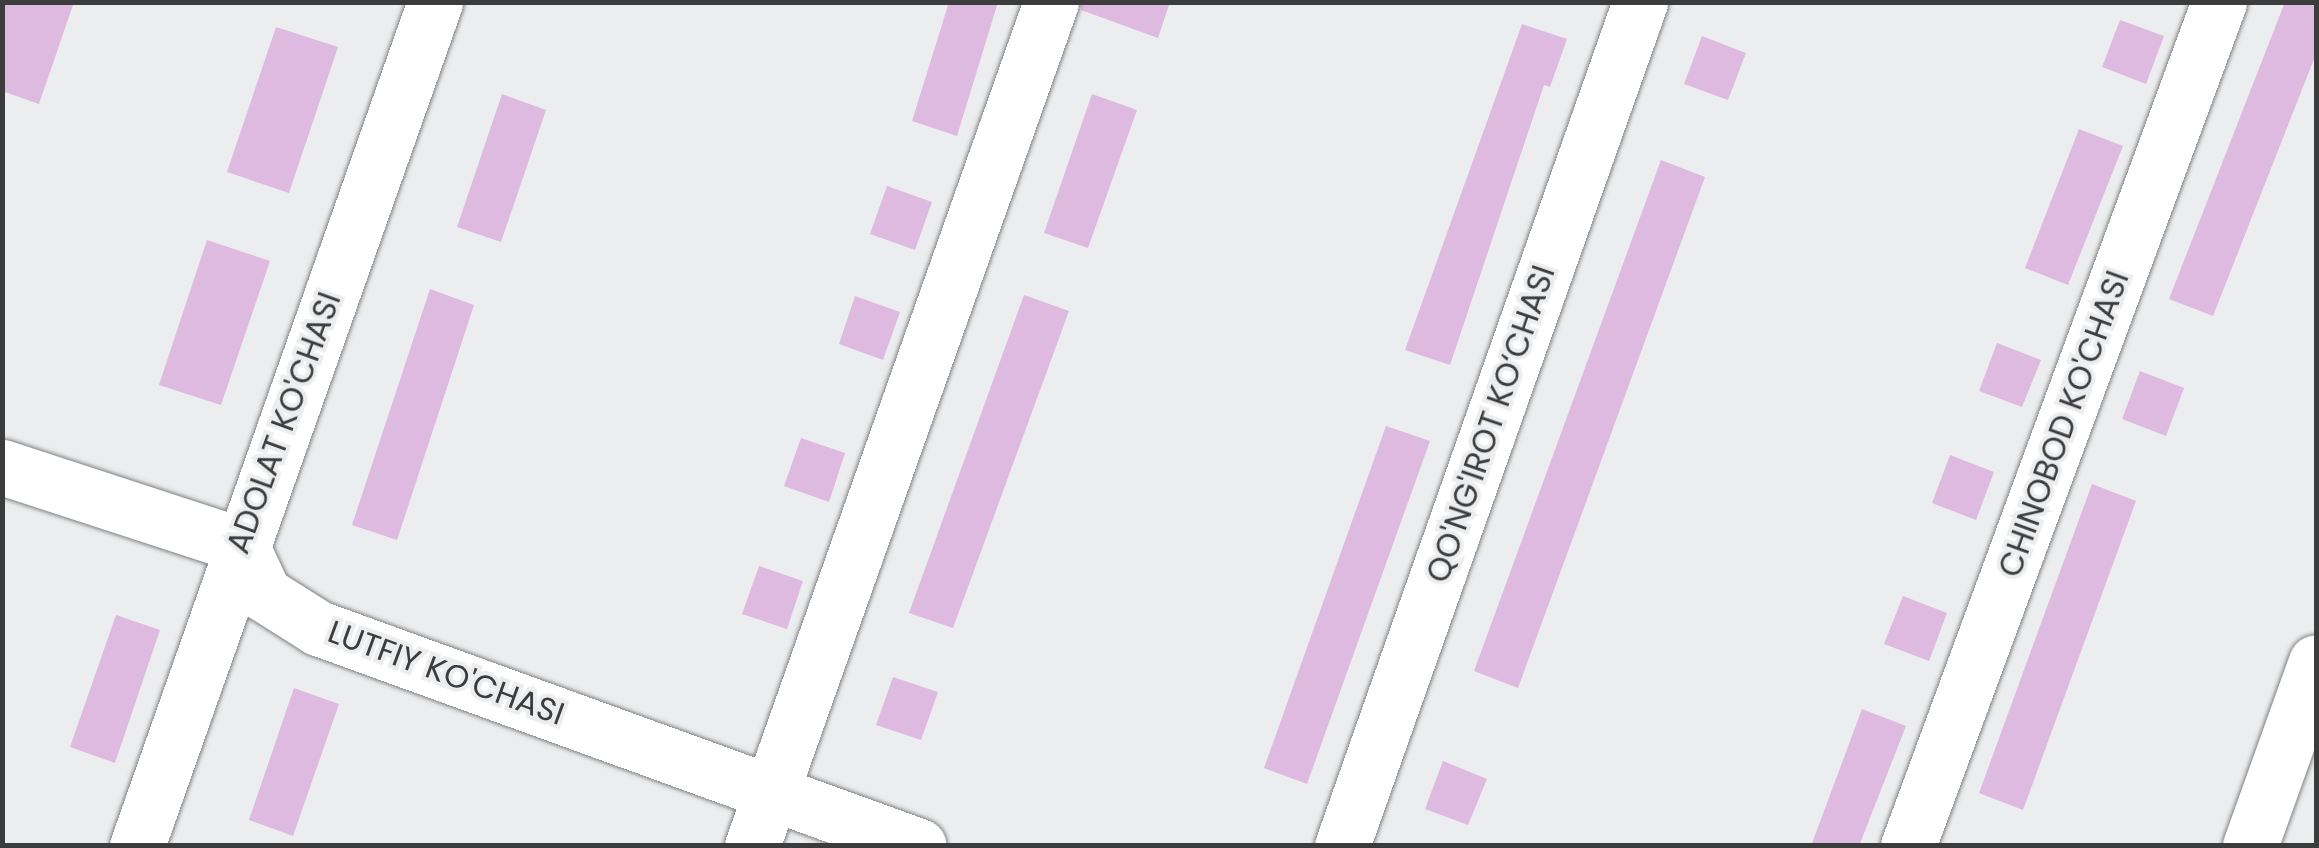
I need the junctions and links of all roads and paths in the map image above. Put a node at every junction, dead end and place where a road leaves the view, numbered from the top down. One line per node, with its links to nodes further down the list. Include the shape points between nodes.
1 (434, 2): 6 (street, ADOLAT KO'CHASI)
2 (1051, 2): 8 (street)
3 (1640, 2): 12 (street, QO'NG'IROT KO‘CHASI)
4 (2219, 2): 13 (street, CHINOBOD KO'CHASI)
5 (2, 466): 6 (street)
6 (240, 545): 8 (street, LUTFIY KO'CHASI, via 264,594 318,628); 9 (street, ADOLAT KO'CHASI)
7 (2316, 662): 14 (street)
8 (771, 792): 10 (street); 11 (street, LUTFIY KO'CHASI)
9 (137, 846)
10 (752, 846)
11 (919, 846)
12 (1342, 846)
13 (1908, 846)
14 (2250, 846)

